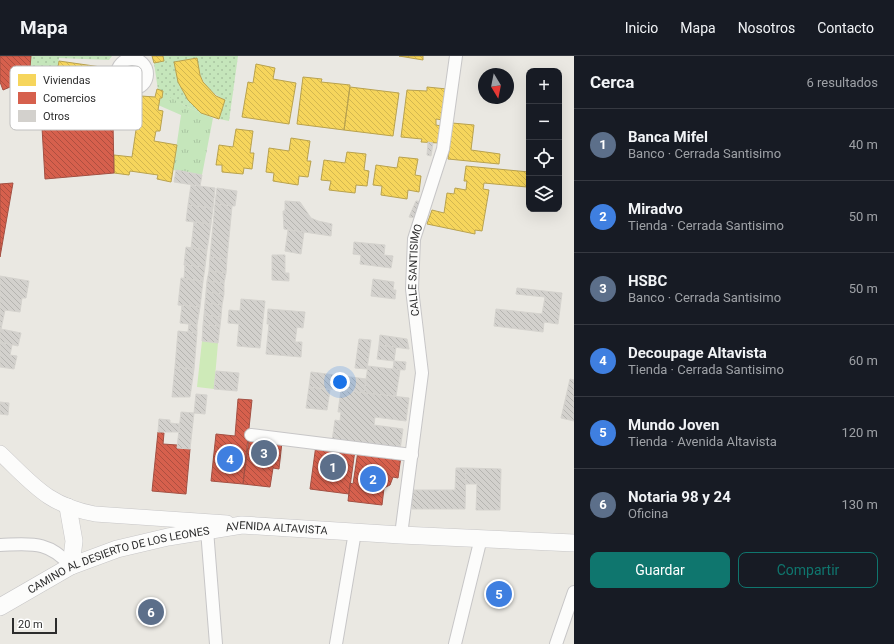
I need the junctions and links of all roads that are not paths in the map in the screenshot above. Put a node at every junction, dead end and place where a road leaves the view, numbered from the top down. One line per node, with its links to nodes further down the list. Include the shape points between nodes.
1 (456, 56): 4 (street, CALLE SANTISIMO, via 444,149 414,240 412,289 422,373)
2 (251, 435): 4 (street)
3 (0, 453): 5 (street, AVENIDA ALTAVISTA, via 43,494)
4 (412, 455): 9 (street, CALLE SANTISIMO)
5 (68, 507): 6 (street, AVENIDA ALTAVISTA, via 95,514); 13 (main road, via 74,542)
6 (242, 524): 7 (main road, CAMINO AL DESIERTO DE LOS LEONES); 8 (main road, AVENIDA ALTAVISTA)
7 (207, 530): 13 (main road, CAMINO AL DESIERTO DE LOS LEONES, via 117,550); 16 (street)
8 (355, 532): 9 (main road, AVENIDA ALTAVISTA); 17 (street)
9 (401, 535): 10 (main road, AVENIDA ALTAVISTA)
10 (481, 538): 11 (main road, AVENIDA ALTAVISTA); 18 (street)
11 (574, 542)
12 (0, 545): 13 (street, via 43,545 55,551)
13 (71, 566): 15 (main road, CAMINO AL DESIERTO DE LOS LEONES)
14 (574, 592): 19 (street)
15 (0, 606)
16 (216, 644)
17 (336, 644)
18 (455, 644)
19 (556, 644)

